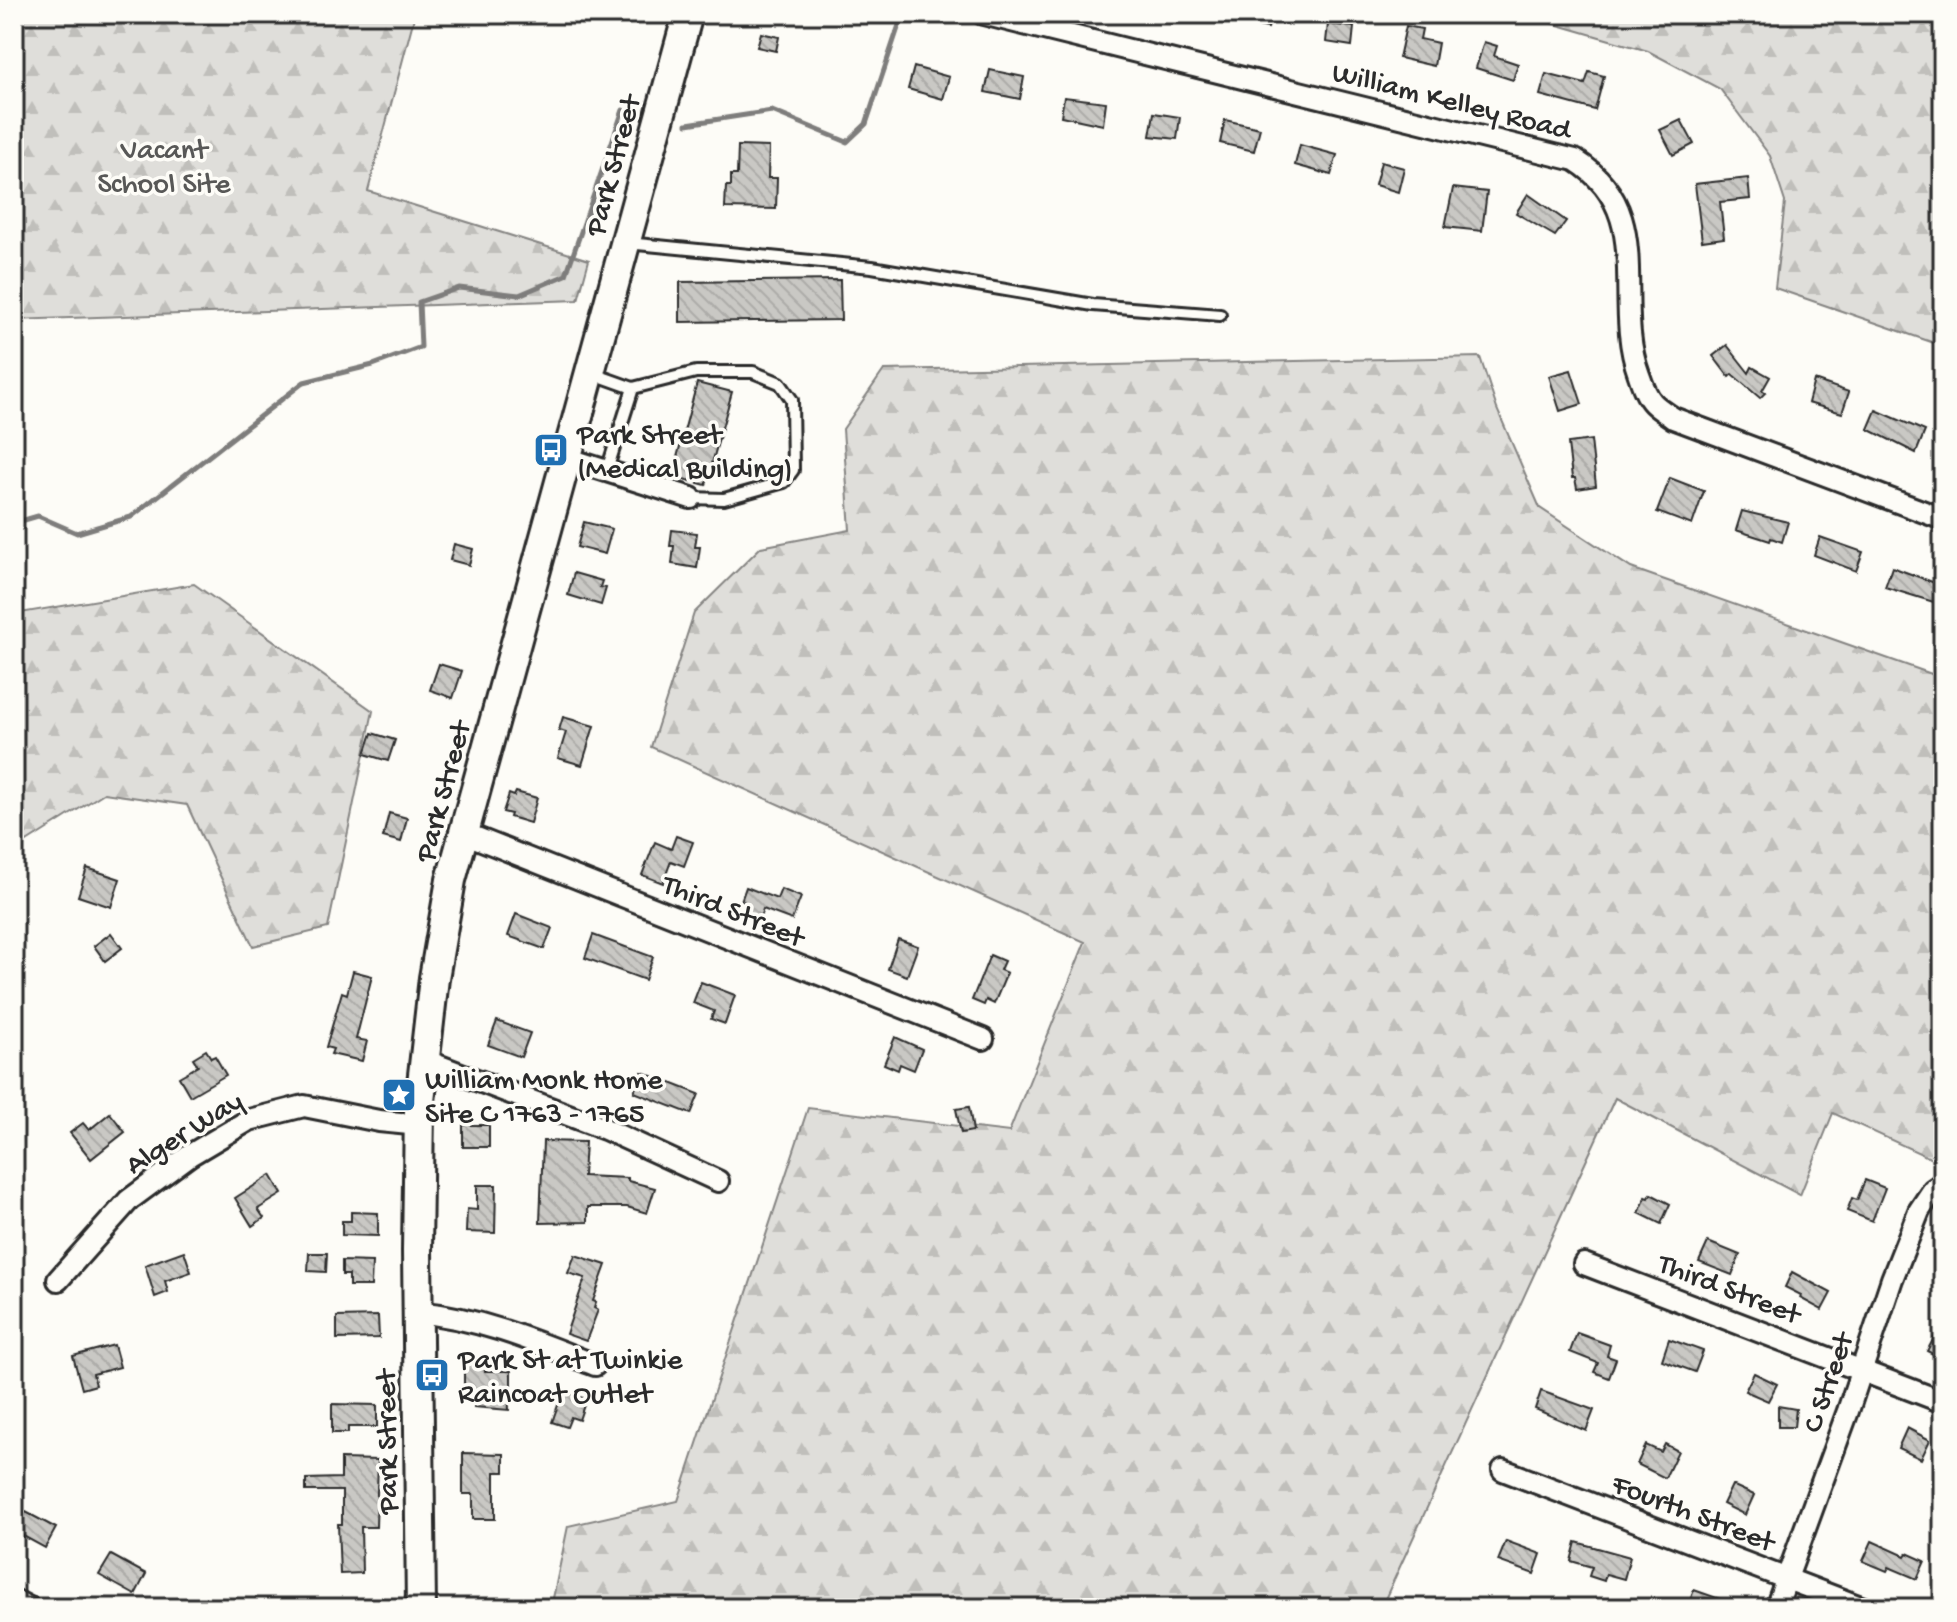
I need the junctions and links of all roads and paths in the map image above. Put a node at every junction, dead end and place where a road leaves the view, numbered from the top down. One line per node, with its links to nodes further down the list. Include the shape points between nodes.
1 (688, 14): 3 (main road, Park Street)
2 (983, 14): 10 (street, William Kelley Road, via 1575,160 1605,184 1624,223 1628,337 1651,401 1673,418)
3 (625, 242): 4 (lane, via 872,267 1093,305); 5 (main road, Park Street)
4 (1220, 315)
5 (590, 373): 6 (lane); 7 (main road, Park Street)
6 (633, 388): 8 (lane); 9 (lane, via 696,372 753,372 780,383 792,400 793,470 784,482 724,499)
7 (566, 458): 8 (street); 11 (main road, Park Street)
8 (607, 470): 9 (street)
9 (691, 498)
10 (1943, 519)
11 (464, 833): 12 (street, Third Street); 13 (main road, Park Street, via 451,880)
12 (983, 1039)
13 (424, 1060): 14 (main road, Park Street); 15 (street, via 605,1129)
14 (420, 1125): 18 (street, Alger Way, via 304,1106 249,1120 129,1200); 19 (main road, Park Street)
15 (718, 1181)
16 (1943, 1183): 21 (street, C Street, via 1919,1211)
17 (1584, 1264): 21 (street, Third Street)
18 (58, 1280)
19 (417, 1312): 20 (street, via 508,1331); 27 (main road, Park Street)
20 (595, 1365)
21 (1862, 1370): 22 (street, Third Street); 24 (street, C Street)
22 (1943, 1402)
23 (1503, 1470): 24 (street, Fourth Street)
24 (1787, 1579): 28 (street, C Street); 29 (street, Fourth Street)
25 (14, 1600): 26 (street)
26 (29, 1608)
27 (421, 1608)
28 (1776, 1608)
29 (1863, 1608)

